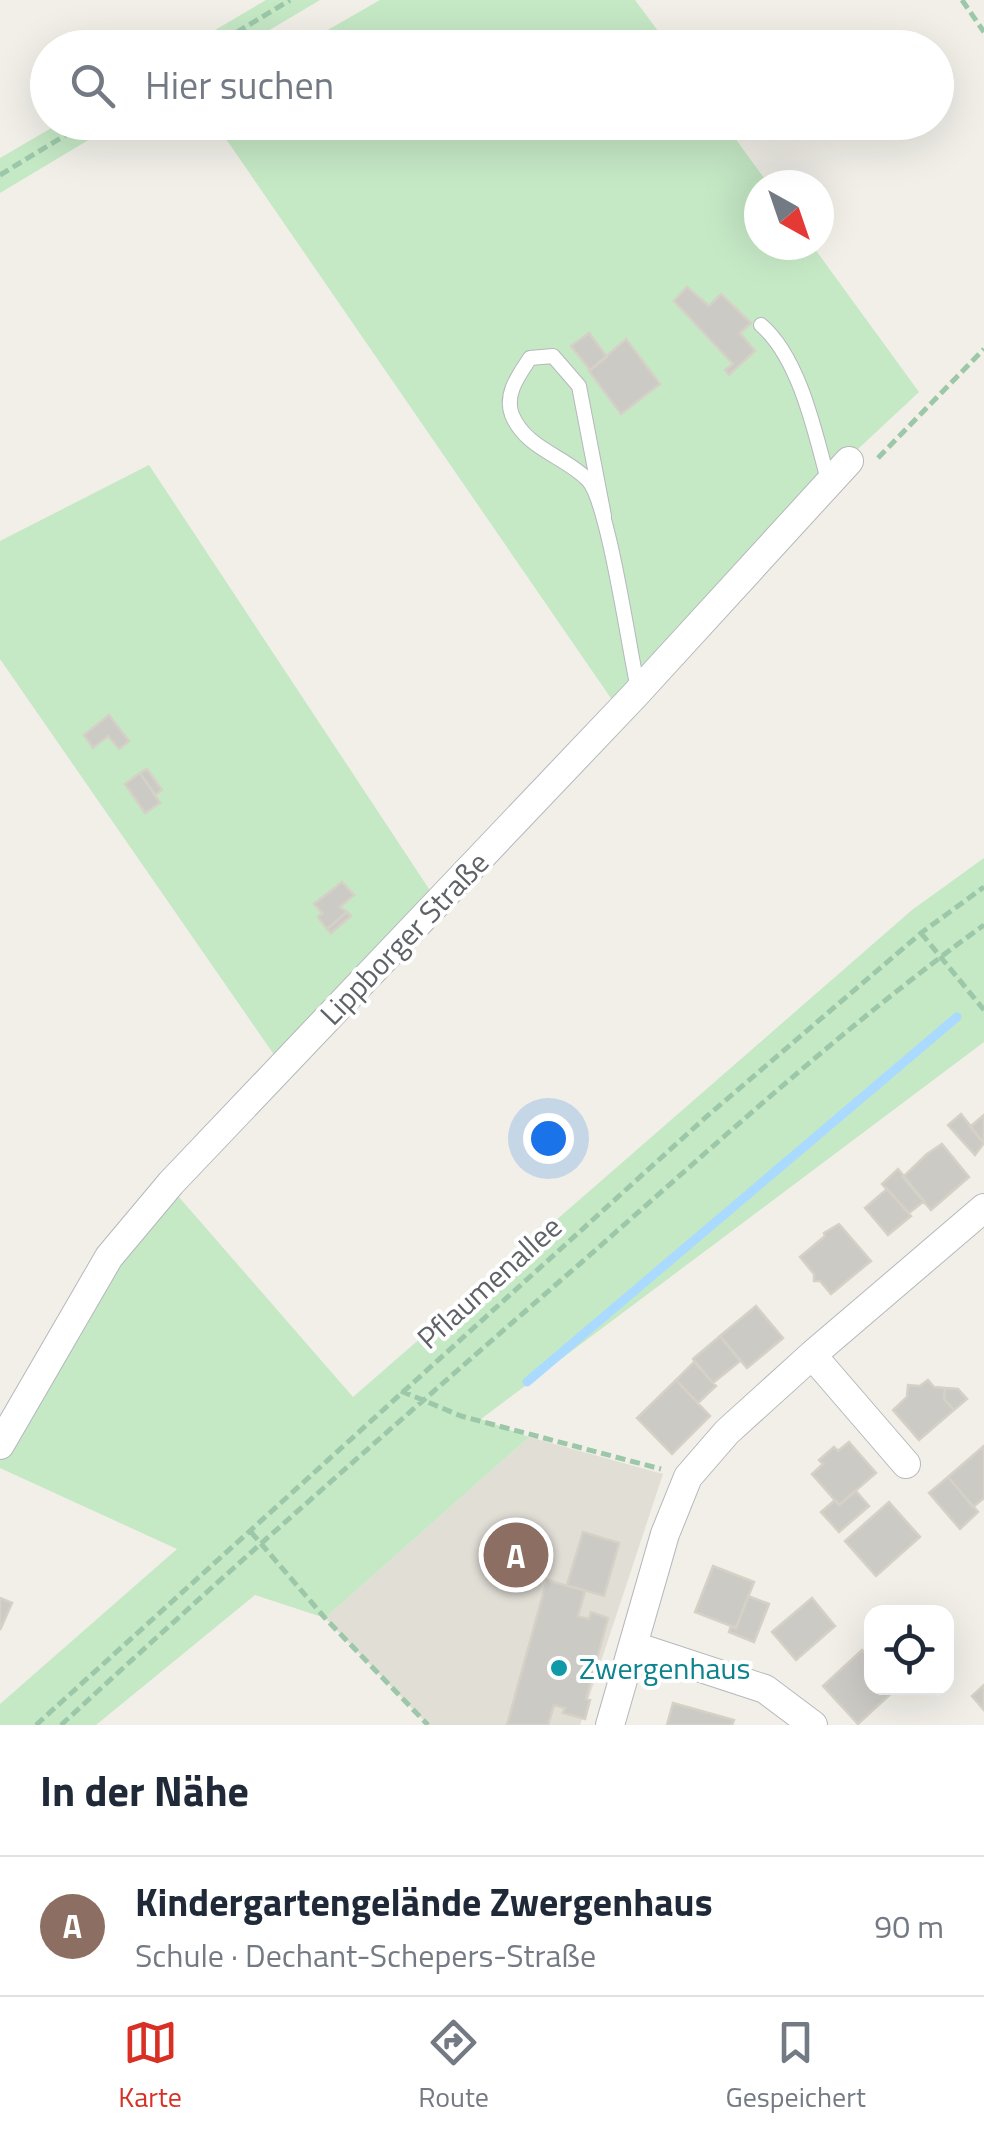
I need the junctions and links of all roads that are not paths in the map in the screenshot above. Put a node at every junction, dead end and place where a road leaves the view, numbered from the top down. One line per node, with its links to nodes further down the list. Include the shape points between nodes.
1 (761, 325): 3 (lane, via 776,338 802,394)
2 (861, 462): 3 (street, Lippborger Straße)
3 (829, 485): 5 (street, Lippborger Straße)
4 (604, 516): 4 (lane, via 580,386 553,356 530,358 512,385 511,413 529,440 590,482); 5 (lane)
5 (634, 696): 8 (street, Lippborger Straße, via 171,1183 109,1257)
6 (984, 1208): 7 (street)
7 (812, 1355): 9 (street); 10 (street, via 688,1476)
8 (0, 1445)
9 (906, 1464)
10 (634, 1646): 11 (street); 12 (street, via 765,1689)
11 (610, 1725)
12 (812, 1725)

